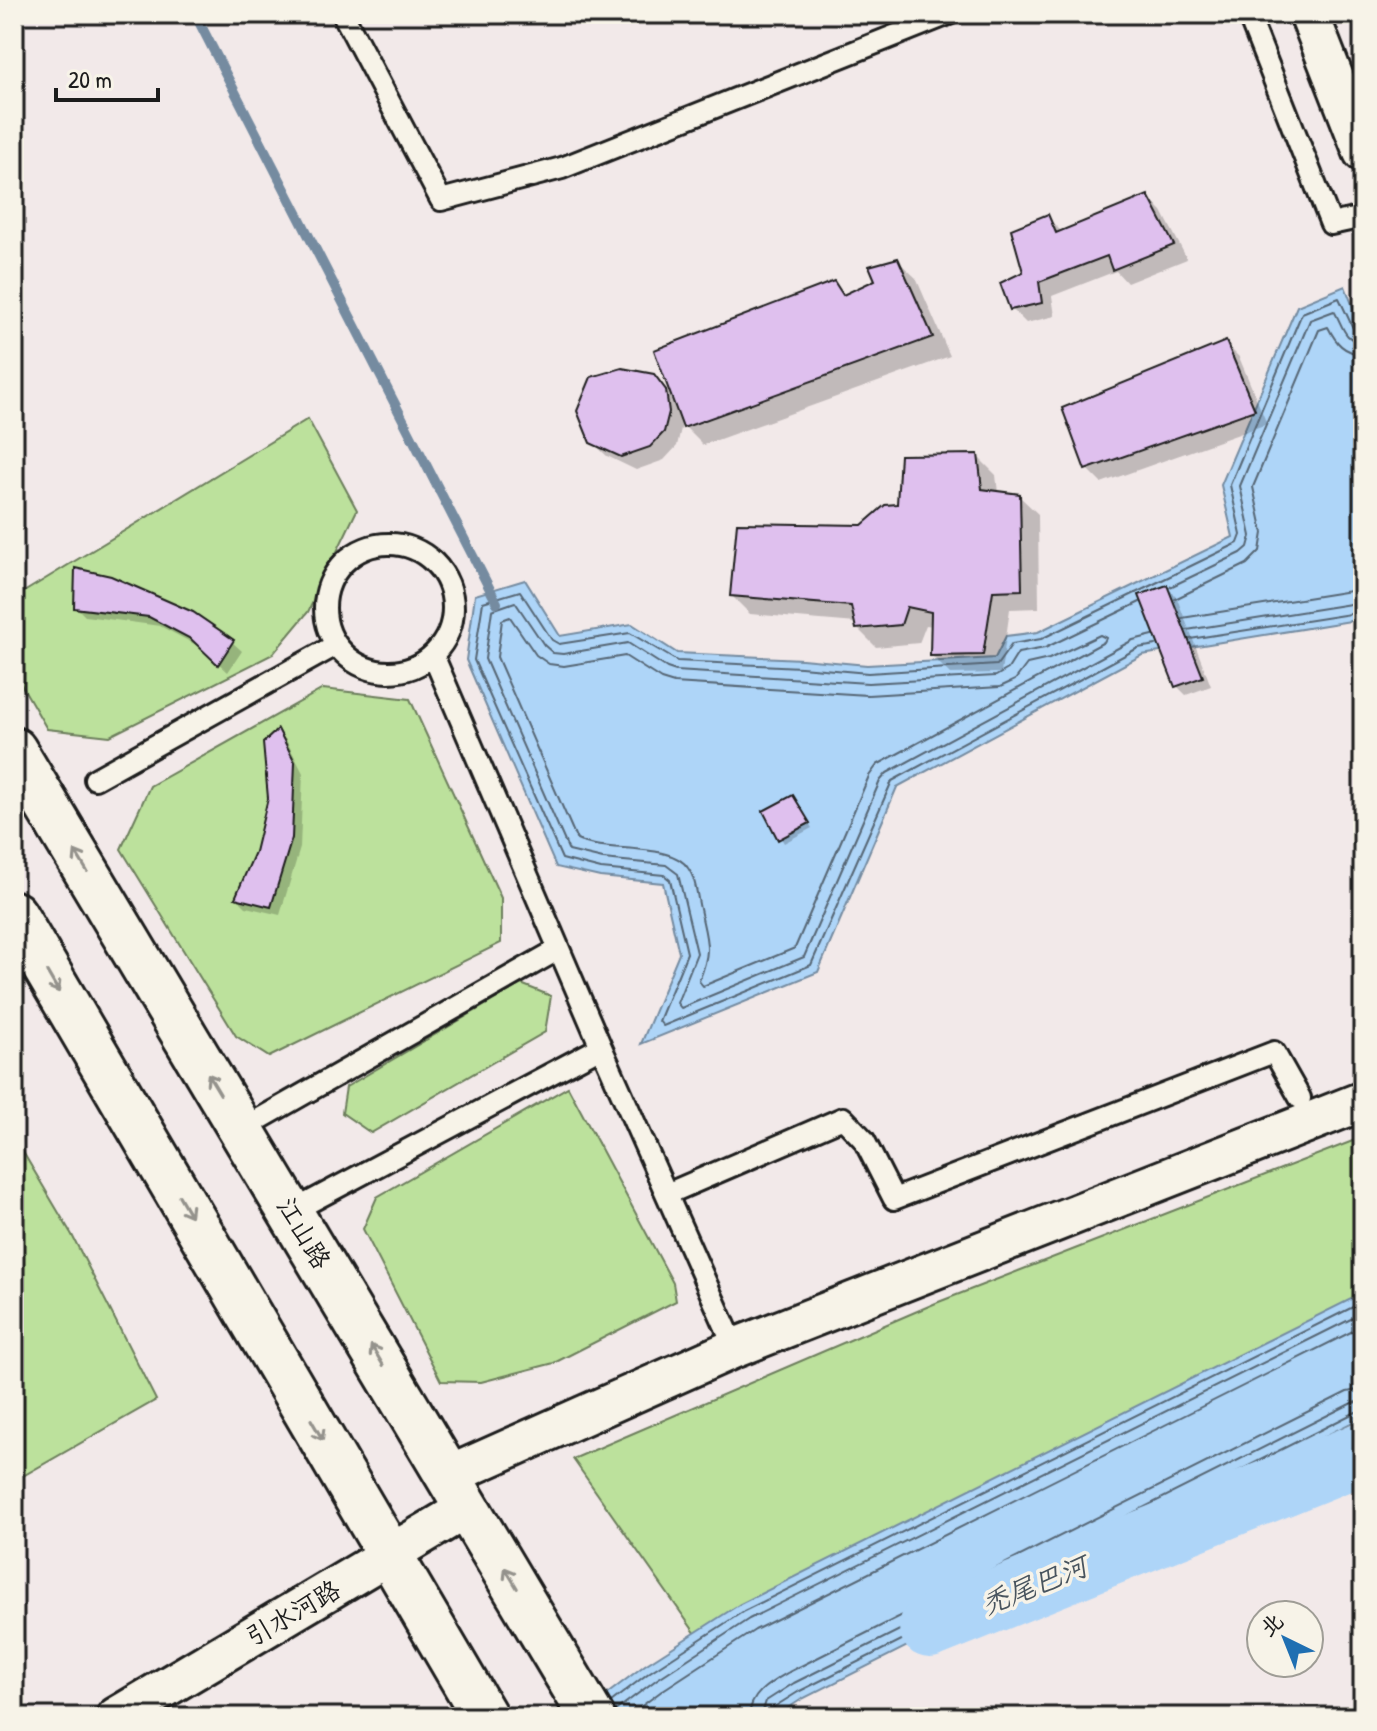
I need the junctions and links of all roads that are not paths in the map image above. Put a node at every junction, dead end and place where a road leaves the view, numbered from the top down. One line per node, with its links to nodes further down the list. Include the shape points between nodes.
1 (343, 14): 2 (lane, via 441,200 562,168)
2 (949, 14)
3 (1248, 14): 6 (lane, via 1331,224)
4 (1309, 14): 5 (street)
5 (1363, 152)
6 (1363, 217)
7 (336, 645): 8 (lane, via 352,661 372,670 415,667); 8 (lane, via 325,606 339,567 375,545 396,544 417,550 446,578 453,619); 10 (lane)
8 (433, 655): 12 (lane)
9 (14, 750): 16 (main road, 江山路, one-way to 9)
10 (95, 779)
11 (14, 914): 21 (main road, one-way to 21)
12 (559, 949): 13 (lane); 16 (lane)
13 (601, 1047): 17 (lane); 18 (lane)
14 (1300, 1098): 17 (lane, via 1274,1052 894,1199 864,1140 843,1118)
15 (1363, 1101): 19 (street, 引水河路)
16 (242, 1129): 18 (main road, 江山路)
17 (667, 1194): 19 (lane)
18 (291, 1212): 20 (main road, 江山路, one-way to 18)
19 (735, 1348): 20 (street, 引水河路)
20 (459, 1491): 21 (street, 引水河路); 24 (main road, 江山路, one-way to 20)
21 (390, 1556): 22 (street, 引水河路); 23 (main road)
22 (116, 1717)
23 (485, 1717)
24 (592, 1717)

